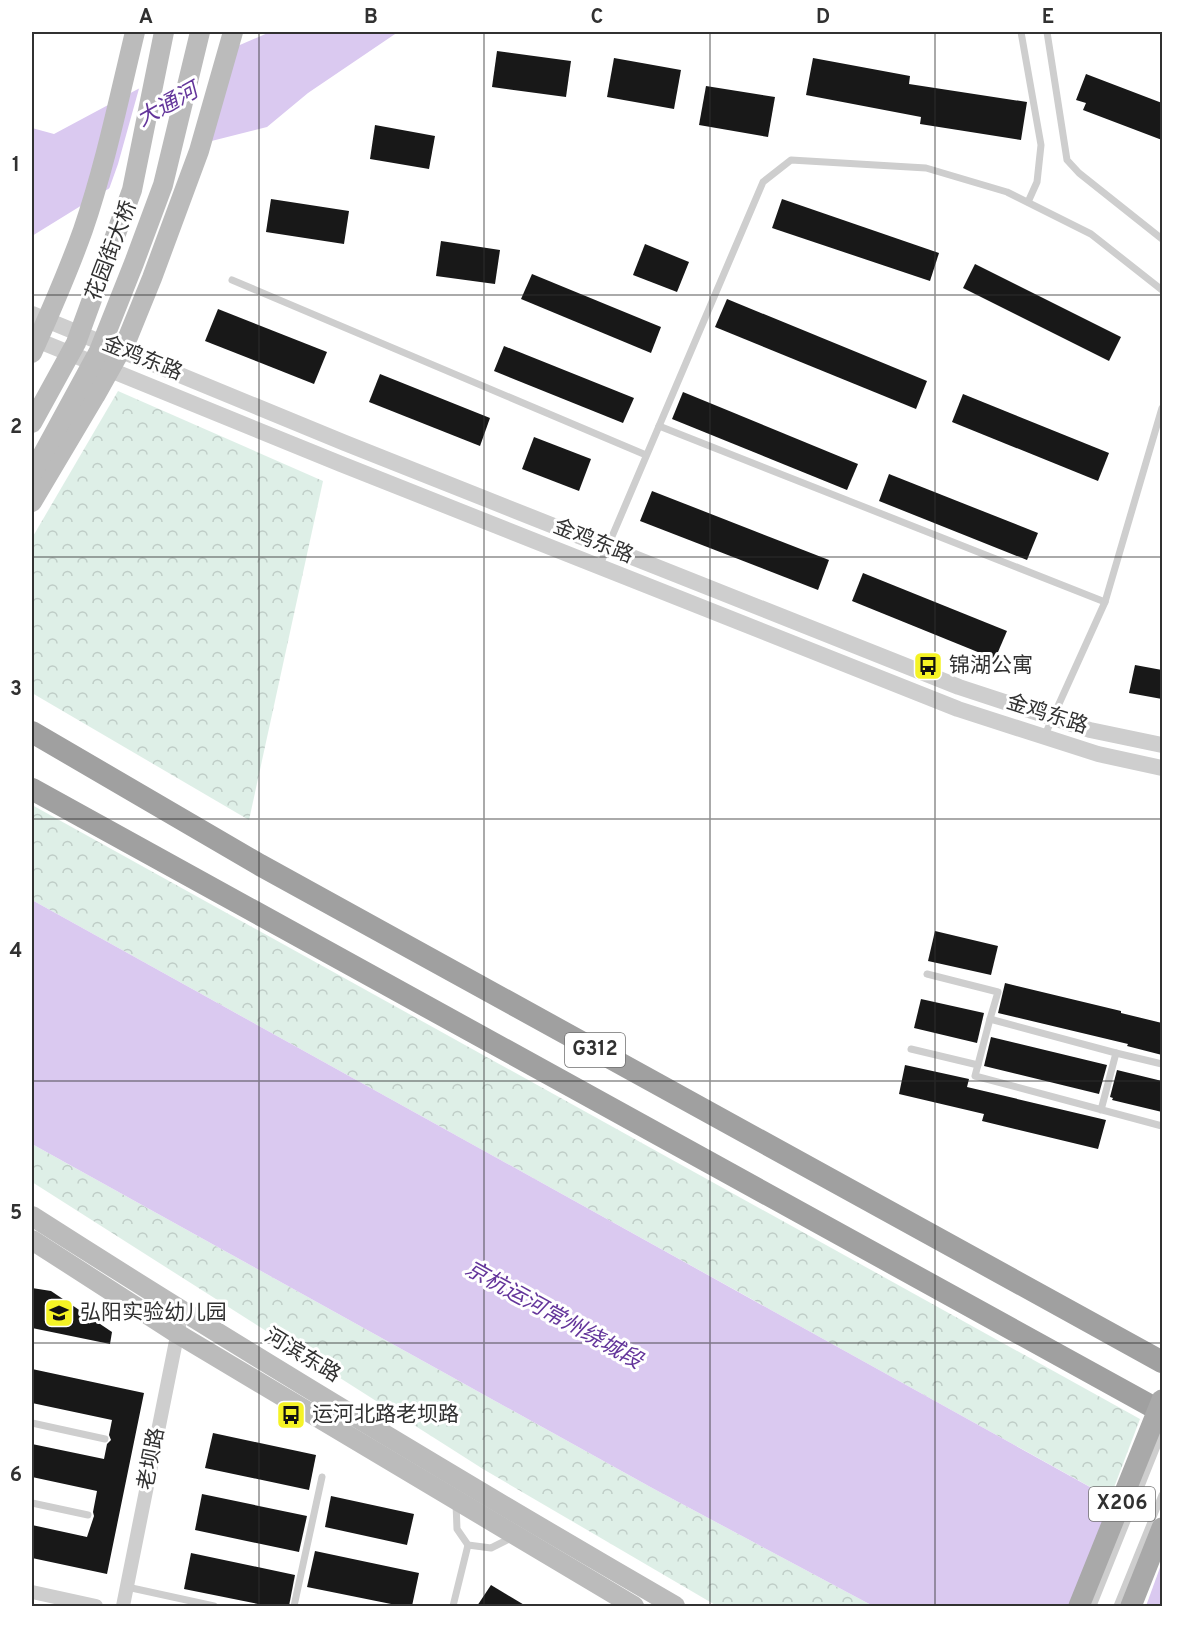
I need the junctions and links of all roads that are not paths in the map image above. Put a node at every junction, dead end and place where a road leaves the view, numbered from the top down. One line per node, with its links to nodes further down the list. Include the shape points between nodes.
1 (135, 32): 11 (main road, via 83,230)
2 (164, 32): 16 (main road, 花园街大桥, bridge, via 132,190 76,343)
3 (200, 32): 19 (main road, 花园街大桥, bridge, via 163,185 135,263 99,351)
4 (232, 32): 13 (main road, via 199,151)
5 (1021, 32): 7 (lane, via 1041,145 1037,182)
6 (1047, 32): 8 (lane, via 1067,160)
7 (1028, 202): 10 (lane, via 1091,234); 17 (lane, via 926,168 791,160 763,182)
8 (1162, 239)
9 (232, 280): 18 (lane)
10 (1162, 290)
11 (39, 317): 12 (main road); 13 (street, 金鸡东路)
12 (33, 344): 14 (street, 金鸡东路)
13 (121, 350): 14 (main road); 21 (street, 金鸡东路)
14 (110, 369): 20 (main road); 22 (street, 金鸡东路)
15 (1162, 408): 23 (lane)
16 (32, 423)
17 (659, 426): 18 (lane); 23 (lane)
18 (646, 456): 21 (lane)
19 (32, 474)
20 (32, 502)
21 (607, 547): 22 (lane); 24 (street, 金鸡东路, via 959,687)
22 (599, 567): 26 (street, 金鸡东路, via 958,709)
23 (1105, 602): 24 (lane)
24 (1053, 717): 26 (lane); 27 (street, 金鸡东路, via 1090,730)
25 (32, 732): 42 (highway, G312, via 270,871)
26 (1044, 737): 28 (street, 金鸡东路)
27 (1162, 745)
28 (1162, 768)
29 (32, 789): 44 (highway, G312)
30 (927, 974): 31 (lane, via 998,992)
31 (990, 1019): 33 (lane); 35 (lane)
32 (911, 1049): 35 (lane)
33 (1116, 1053): 34 (lane); 36 (lane)
34 (1162, 1064)
35 (978, 1065): 36 (lane, via 975,1076)
36 (1101, 1110): 37 (lane)
37 (1162, 1126)
38 (32, 1216): 40 (main road, 河滨东路)
39 (32, 1240): 41 (main road)
40 (182, 1312): 41 (street, 老坝路); 64 (main road, 河滨东路)
41 (177, 1334): 50 (main road); 56 (street, 老坝路)
42 (1162, 1361)
43 (1162, 1400): 65 (main road, X206, bridge)
44 (1162, 1412)
45 (32, 1423): 47 (lane)
46 (1162, 1434): 66 (lane)
47 (105, 1439)
48 (322, 1477): 61 (lane)
49 (1162, 1495): 67 (lane)
50 (456, 1500): 54 (main road); 55 (lane, via 457,1529)
51 (32, 1503): 52 (lane)
52 (88, 1515)
53 (1162, 1528): 68 (main road, X206)
54 (515, 1536): 55 (lane, via 491,1548); 63 (main road)
55 (468, 1545): 62 (lane)
56 (127, 1587): 59 (street, 老坝路); 60 (lane)
57 (32, 1592): 58 (street)
58 (96, 1606)
59 (123, 1606)
60 (214, 1606)
61 (294, 1606)
62 (453, 1606)
63 (634, 1606)
64 (675, 1606)
65 (1079, 1606)
66 (1093, 1606)
67 (1117, 1606)
68 (1131, 1606)

